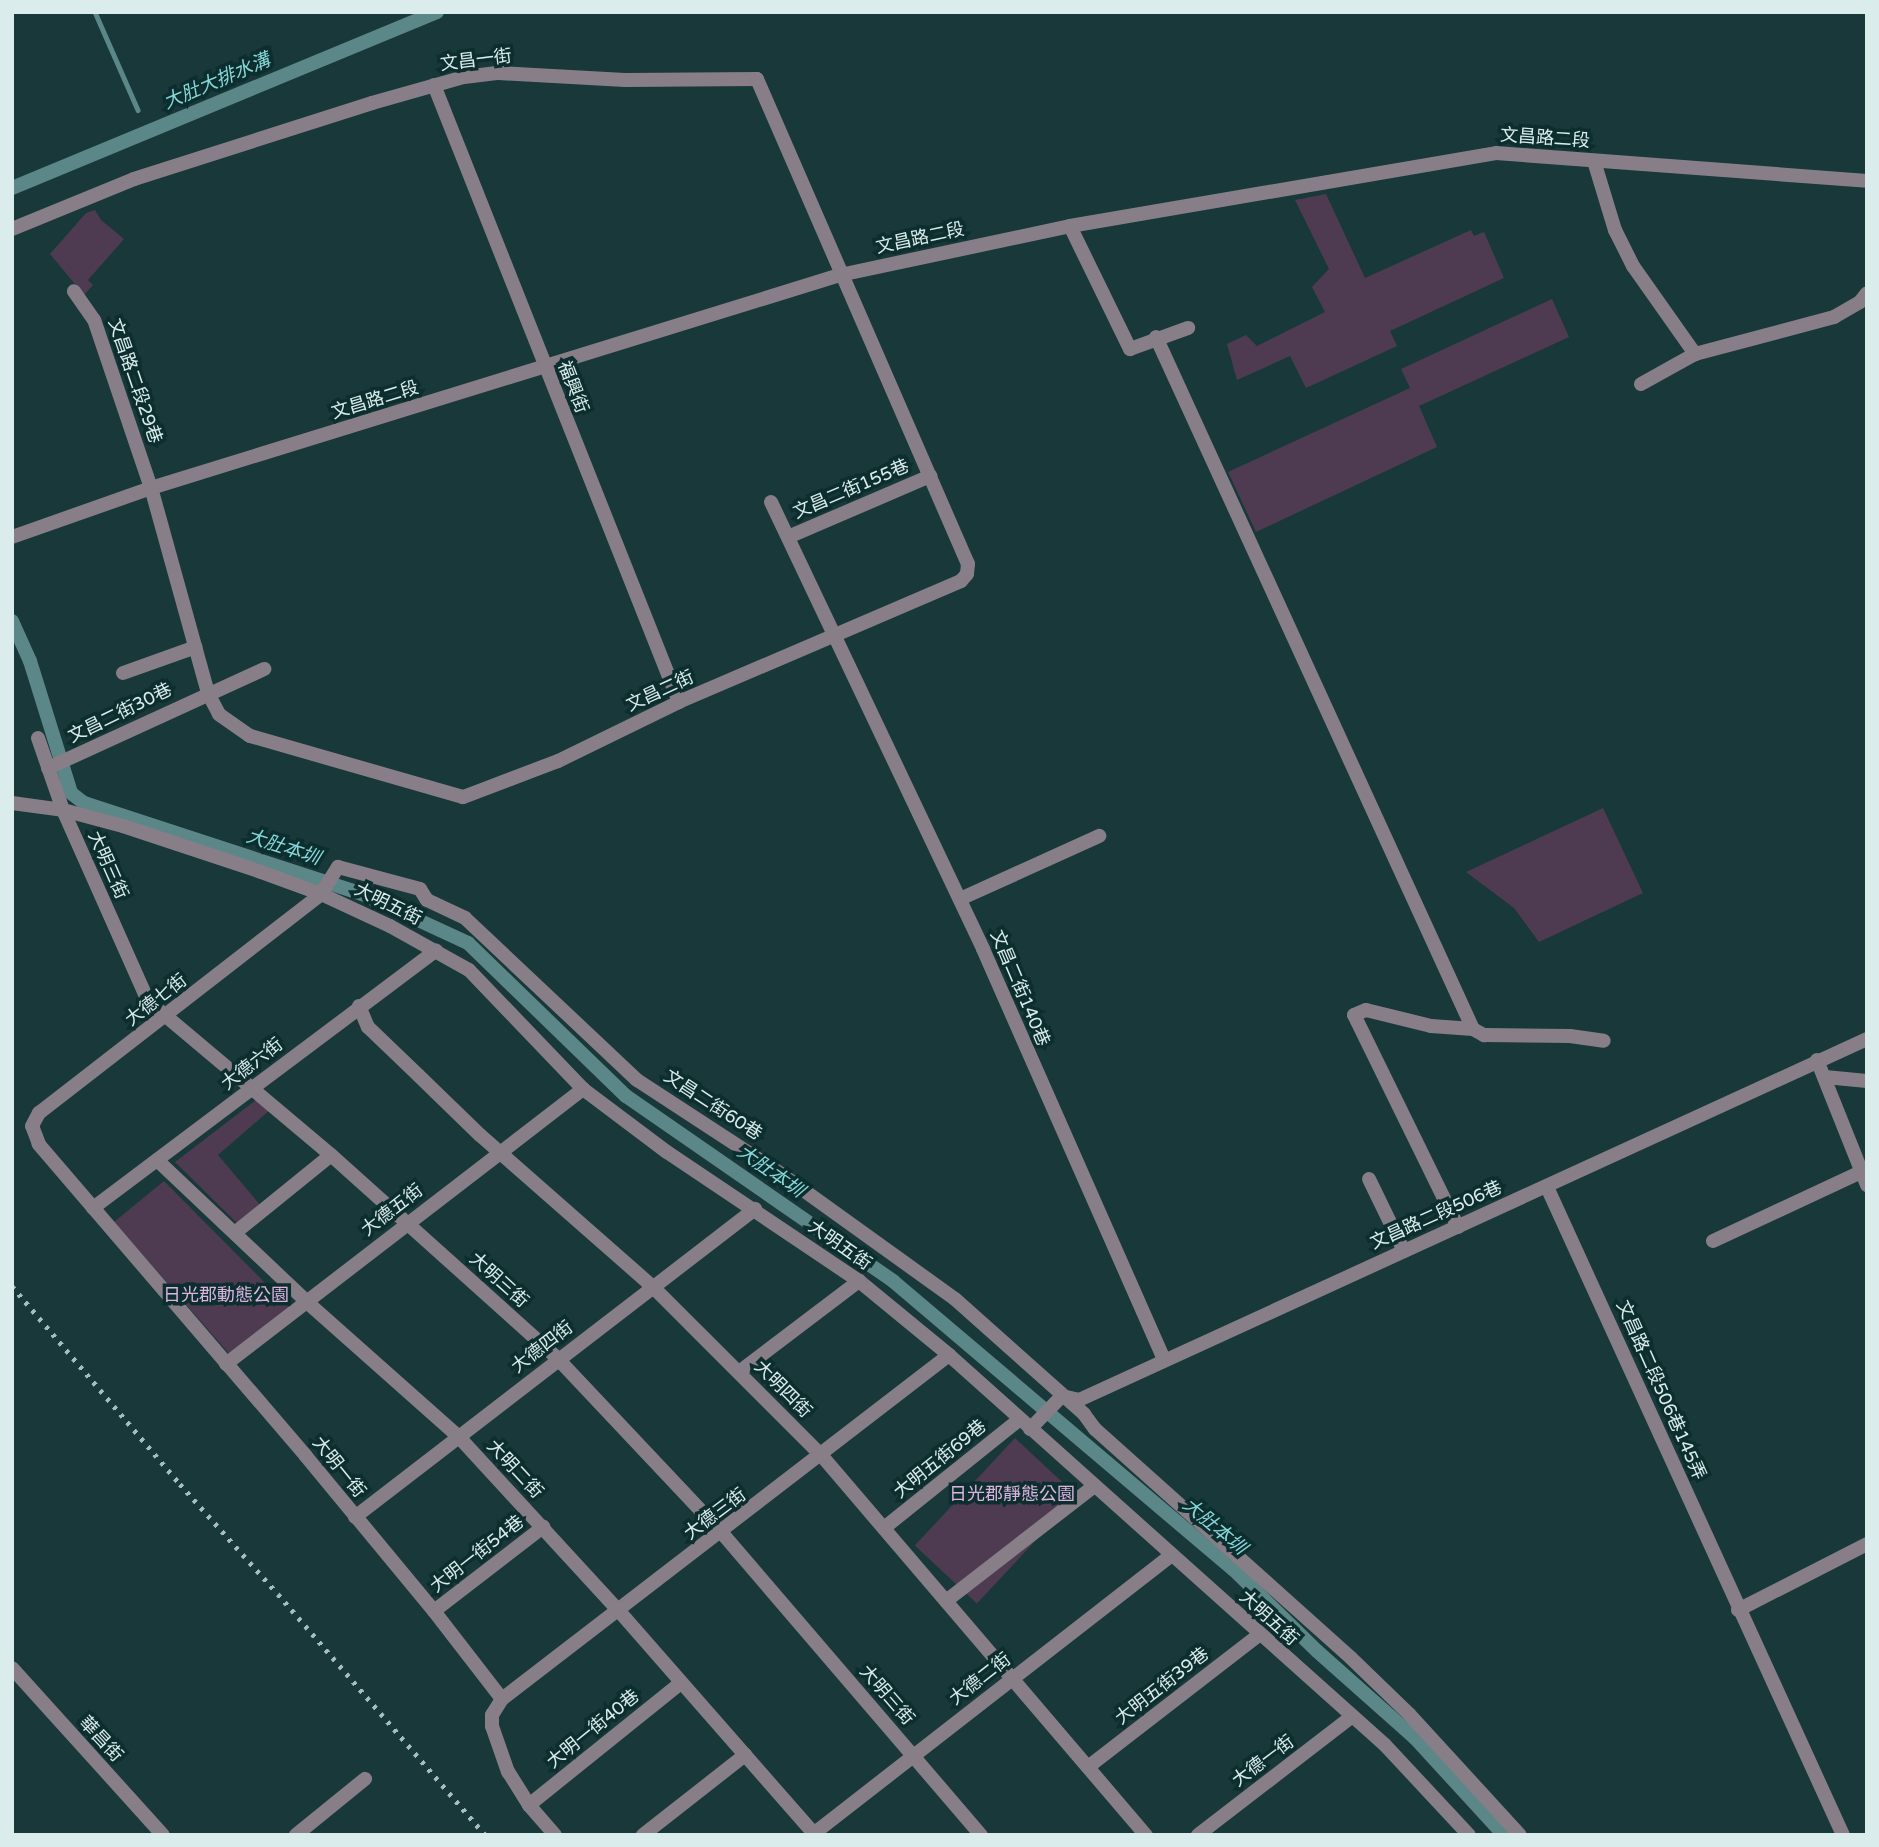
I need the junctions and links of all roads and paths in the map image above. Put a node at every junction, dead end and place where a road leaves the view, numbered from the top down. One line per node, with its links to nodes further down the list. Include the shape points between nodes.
1 (433, 85): 5 (street, 文昌一街, via 134,179); 6 (street, 文昌一街, via 499,73 625,80 757,79); 12 (street, 福興街)
2 (1594, 161): 3 (street, 文昌路二段); 4 (street, 文昌路二段, via 1496,153); 11 (street, via 1615,230 1633,266)
3 (1867, 181)
4 (1070, 226): 6 (street, 文昌路二段); 10 (street, via 1129,349)
5 (12, 229)
6 (840, 275): 12 (street, 文昌路二段); 14 (street, 文昌二街)
7 (74, 291): 15 (street, 文昌路二段29巷, via 94,320)
8 (1867, 293): 11 (street, via 1834,317)
9 (1188, 328): 10 (street)
10 (1156, 337): 37 (street)
11 (1695, 354): 13 (street)
12 (544, 367): 15 (street, 文昌路二段); 25 (street, 福興街)
13 (1642, 384)
14 (930, 476): 18 (street, 文昌二街155巷); 20 (street, 文昌二街, via 968,564 967,574 961,581)
15 (151, 488): 17 (street, 文昌路二段); 19 (street, 文昌路二段29巷)
16 (771, 502): 18 (street, 文昌二街140巷)
17 (12, 537)
18 (788, 537): 20 (street, 文昌二街140巷)
19 (169, 550): 21 (street, 文昌二街)
20 (834, 635): 25 (street, 文昌二街); 33 (street, 文昌二街140巷)
21 (195, 647): 23 (street); 24 (street, 文昌二街)
22 (264, 668): 24 (street, 文昌二街30巷)
23 (123, 673)
24 (208, 693): 25 (street, 文昌二街, via 219,714 250,736 463,797 558,761); 27 (street, 文昌二街30巷)
25 (679, 702)
26 (38, 737): 27 (street, 大明三街)
27 (48, 768): 29 (street, 大明三街)
28 (12, 803): 29 (street, 大明五街)
29 (63, 810): 32 (street, 大明五街); 36 (street, 大明三街, via 148,1001)
30 (1099, 836): 33 (street)
31 (338, 867): 32 (street, 大德七街); 67 (street, 文昌二街60巷, via 420,889 427,900 465,918 637,1080 781,1174 955,1299)
32 (321, 894): 34 (street, 大明五街); 36 (street, 大德七街)
33 (960, 899): 64 (street, 文昌二街140巷)
34 (436, 950): 35 (street, 大德六街); 44 (street, 大明五街, via 470,970)
35 (359, 1006): 43 (street, 大德六街); 46 (street, 大明四街, via 368,1027)
36 (166, 1017): 43 (street, 大明三街); 45 (street, 大德七街, via 39,1114 32,1126)
37 (1474, 1029): 39 (street, via 1484,1035); 55 (street, via 1431,1026 1366,1010 1354,1015)
38 (1867, 1038): 40 (street, 文昌路二段506巷)
39 (1604, 1041)
40 (1817, 1060): 41 (street); 51 (street, 文昌路二段506巷)
41 (1825, 1076): 42 (street); 50 (street)
42 (1867, 1080)
43 (254, 1088): 47 (street, 大明三街); 48 (street, 大德六街)
44 (583, 1088): 46 (street, 大德五街); 53 (street, 大明五街, via 667,1152)
45 (39, 1144): 52 (street, 大明一街)
46 (501, 1152): 54 (street, 大德五街); 60 (street, 大明四街)
47 (331, 1155): 54 (street, 大明三街); 56 (street)
48 (157, 1160): 52 (street, 大德六街); 56 (street, 大明二街)
49 (1369, 1179): 58 (street)
50 (1864, 1179): 57 (street)
51 (1547, 1187): 55 (street, 文昌路二段506巷); 79 (street, 文昌路二段506巷145弄)
52 (93, 1208): 65 (street, 大明一街)
53 (755, 1209): 59 (street, 大明五街); 60 (street, 大德四街)
54 (407, 1222): 61 (street, 大德五街); 63 (street, 大明三街)
55 (1458, 1227): 58 (street, 文昌路二段506巷)
56 (236, 1232): 61 (street, 大明二街)
57 (1713, 1241)
58 (1404, 1251): 64 (street, 文昌路二段506巷)
59 (859, 1281): 62 (street, 大明五街); 66 (street)
60 (652, 1286): 63 (street, 大德四街); 66 (street, 大明四街)
61 (308, 1303): 65 (street, 大德五街); 69 (street, 大明二街)
62 (949, 1355): 68 (street, 大明五街); 70 (street, 大德三街)
63 (558, 1359): 69 (street, 大德四街); 75 (street, 大明三街)
64 (1164, 1360): 67 (street, 文昌路二段506巷, via 1079,1400)
65 (226, 1364): 72 (street, 大明一街)
66 (739, 1372): 70 (street, 大明四街)
67 (1062, 1396): 68 (street); 102 (street, 文昌二街60巷, via 1351,1658)
68 (1025, 1425): 71 (street, 大明五街); 74 (street, 大明五街69巷)
69 (458, 1436): 72 (street, 大德四街); 73 (street, 大明二街)
70 (822, 1456): 74 (street, 大明四街); 75 (street, 大德三街)
71 (1094, 1486): 77 (street, 大明五街); 78 (street)
72 (355, 1517): 80 (street, 大明一街)
73 (543, 1527): 80 (street, 大明一街54巷); 81 (street, 大明二街)
74 (884, 1528): 78 (street, 大明四街)
75 (722, 1533): 81 (street, 大德三街); 89 (street, 大明三街)
76 (1867, 1544): 79 (street)
77 (1172, 1555): 82 (street, 大明五街); 84 (street, 大德二街)
78 (946, 1601): 84 (street, 大明四街)
79 (1738, 1610): 103 (street, 文昌路二段506巷145弄)
80 (435, 1611): 86 (street, 大明一街)
81 (619, 1611): 85 (street, 大明二街); 86 (street, 大德三街)
82 (1259, 1634): 87 (street, 大明五街); 90 (street, 大明五街39巷)
83 (12, 1668): 94 (street, 華昌街)
84 (1011, 1679): 89 (street, 大德二街); 90 (street, 大明四街)
85 (681, 1683): 88 (street, 大明二街); 92 (street, 大明一街40巷)
86 (502, 1699): 92 (street, via 492,1715 492,1726 508,1772)
87 (1351, 1717): 100 (street, 大德一街); 101 (street, 大明五街, via 1385,1745)
88 (745, 1755): 93 (street, 大明二街); 97 (street)
89 (914, 1755): 93 (street, 大德二街); 98 (street, 大明三街)
90 (1088, 1768): 99 (street, 大明四街)
91 (365, 1779): 95 (street)
92 (528, 1805): 96 (street)
93 (813, 1834)
94 (163, 1835)
95 (296, 1835)
96 (555, 1835)
97 (643, 1835)
98 (981, 1835)
99 (1146, 1835)
100 (1198, 1835)
101 (1469, 1835)
102 (1520, 1835)
103 (1843, 1835)

